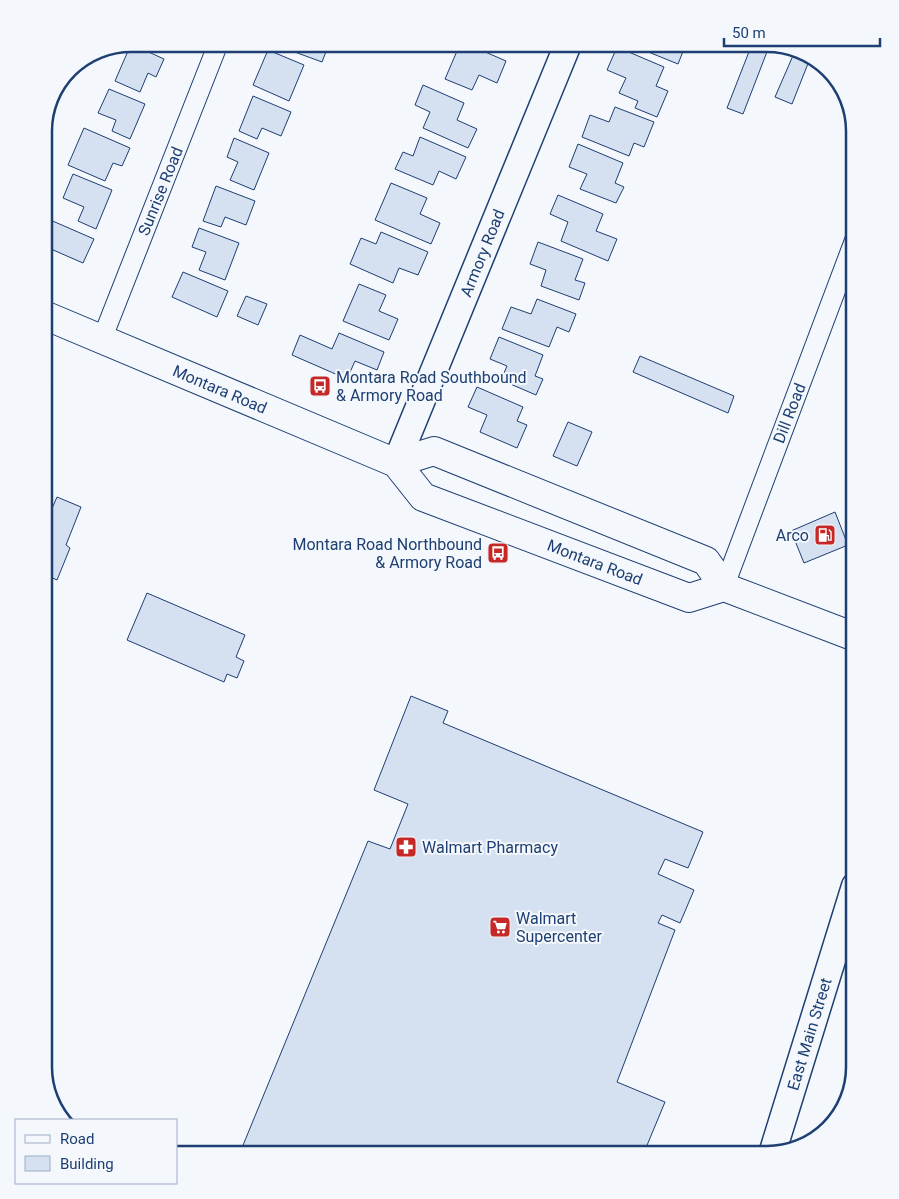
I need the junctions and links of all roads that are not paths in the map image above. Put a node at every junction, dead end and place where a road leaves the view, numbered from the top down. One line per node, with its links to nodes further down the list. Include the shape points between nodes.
1 (215, 52): 5 (street, Sunrise Road)
2 (564, 53): 6 (main road, Armory Road)
3 (846, 263): 7 (street, Dill Road)
4 (53, 319): 5 (main road, Montara Road)
5 (102, 339): 6 (main road, Montara Road)
6 (396, 463): 7 (main road, via 434,452 706,561); 7 (main road, Montara Road, via 423,497 680,595 689,598)
7 (724, 587): 8 (main road)
8 (846, 634)
9 (846, 915): 10 (main road, East Main Street)
10 (775, 1146)

